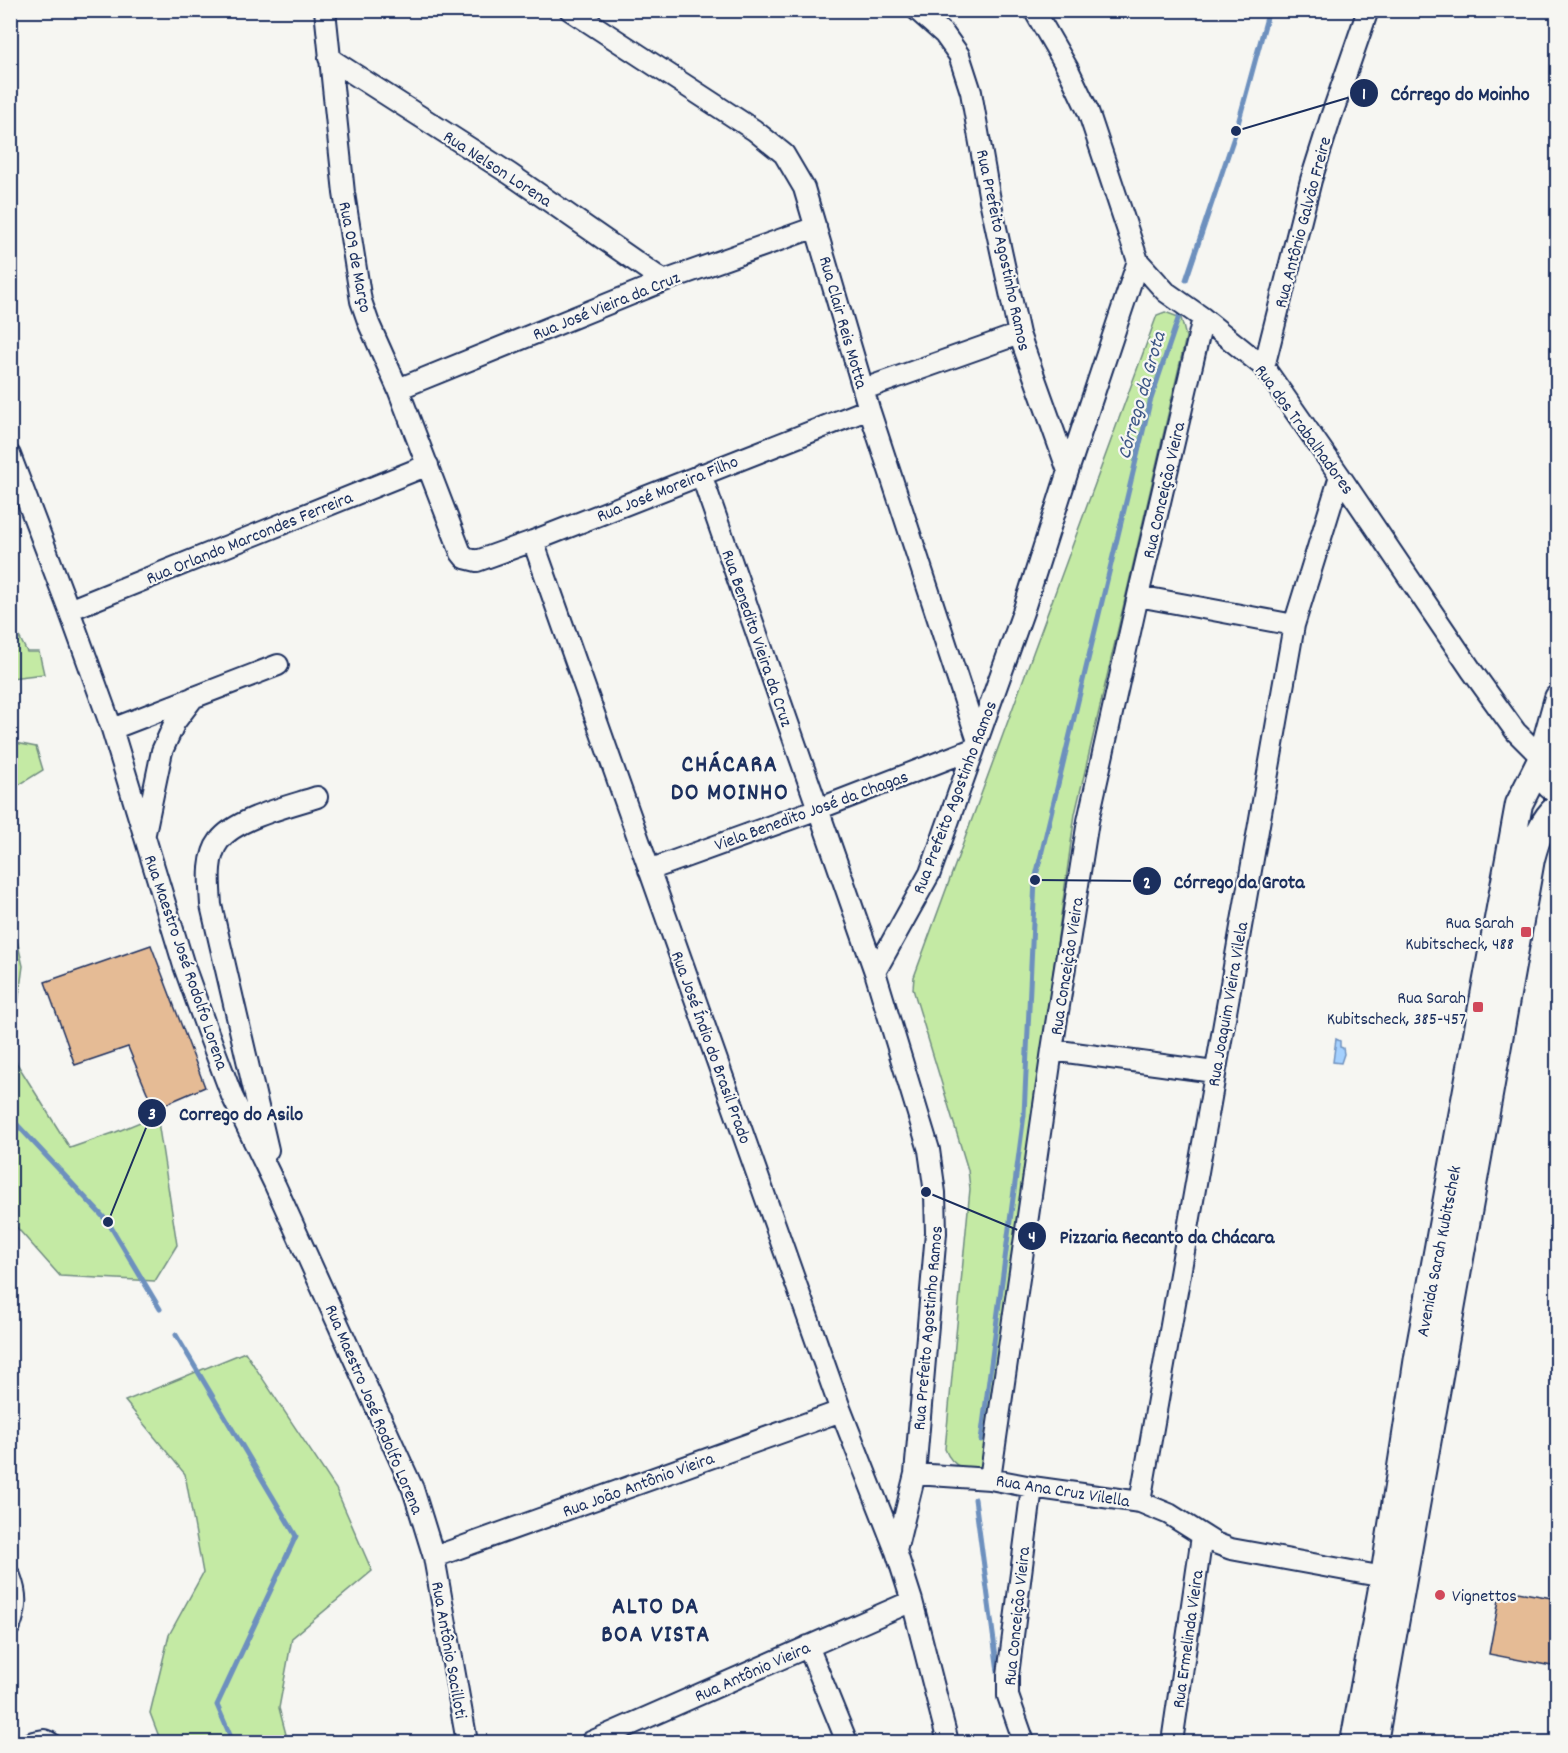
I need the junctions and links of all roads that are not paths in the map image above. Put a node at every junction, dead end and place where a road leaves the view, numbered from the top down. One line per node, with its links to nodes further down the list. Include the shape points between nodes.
1 (325, 10): 6 (street, Rua 09 de Março)
2 (570, 10): 7 (street, Rua Clair Reis Motta, via 695,90 784,154 804,188)
3 (917, 10): 11 (street, Rua Prefeito Agostinho Ramos, via 944,34 959,56 971,92)
4 (1034, 10): 8 (street, Rua dos Trabalhadores, via 1088,111)
5 (1368, 10): 12 (street, Rua Antônio Galvão Freire, via 1311,180)
6 (329, 58): 9 (street, Rua Nelson Lorena, via 510,174); 13 (street, Rua 09 de Março, via 344,193 362,301)
7 (816, 227): 9 (street, Rua José Vieira da Cruz); 14 (street, Rua Clair Reis Motta)
8 (1138, 261): 10 (street, Rua dos Trabalhadores, via 1166,292); 18 (street)
9 (664, 281): 13 (street, Rua José Vieira da Cruz)
10 (1203, 318): 12 (street, Rua dos Trabalhadores); 23 (street, Rua Conceição Vieira)
11 (1018, 334): 14 (street); 18 (street, Rua Prefeito Agostinho Ramos)
12 (1263, 367): 20 (street, Rua dos Trabalhadores)
13 (398, 389): 17 (street, Rua 09 de Março)
14 (864, 389): 15 (street, Rua Clair Reis Motta)
15 (869, 409): 19 (street, Rua José Moreira Filho); 30 (street, Rua Clair Reis Motta)
16 (10, 455): 24 (street, Rua Maestro José Rodolfo Lorena)
17 (428, 465): 22 (street, Rua 09 de Março); 24 (street, Rua Orlando Marcondes Ferreira)
18 (1068, 471): 30 (street, Rua Prefeito Agostinho Ramos)
19 (701, 474): 21 (street, Rua José Moreira Filho); 35 (street, Rua Benedito Vieira da Cruz)
20 (1340, 476): 25 (street, Rua Joaquim Vieira Vilela); 31 (street, Rua dos Trabalhadores, via 1516,732)
21 (533, 541): 22 (street, Rua José Moreira Filho, via 477,561); 37 (street, Rua José Índio do Brasil Prado)
22 (465, 558)
23 (1138, 596): 25 (street); 39 (street, Rua Conceição Vieira, via 1088,821)
24 (69, 610): 29 (street, Rua Maestro José Rodolfo Lorena)
25 (1294, 625): 40 (street, Rua Joaquim Vieira Vilela)
26 (278, 665): 27 (street)
27 (194, 698): 29 (street); 36 (street, via 175,722 162,751)
28 (1557, 698): 31 (main road, Avenida Sarah Kubitschek)
29 (112, 729): 36 (street, Rua Maestro José Rodolfo Lorena)
30 (975, 744): 35 (street, Viela Benedito José da Chagas); 38 (street, Rua Prefeito Agostinho Ramos, via 930,873)
31 (1545, 750): 32 (main road, via 1542,776); 51 (main road, Avenida Sarah Kubitschek, via 1519,804 1418,1357)
32 (1557, 791)
33 (317, 797): 41 (street, via 231,829 218,841 212,857 212,905)
34 (1557, 807): 64 (main road, Avenida Sarah Kubitschek, via 1541,830 1531,859)
35 (818, 809): 37 (street, Viela Benedito José da Chagas); 38 (street, Rua Benedito Vieira da Cruz)
36 (145, 836): 41 (street, Rua Maestro José Rodolfo Lorena, via 207,1030 232,1096)
37 (650, 870): 42 (street, Rua José Índio do Brasil Prado)
38 (875, 972): 43 (street, Rua Prefeito Agostinho Ramos, via 929,1150 935,1193 936,1233)
39 (1052, 1050): 40 (street); 44 (street, Rua Conceição Vieira)
40 (1214, 1072): 46 (street, Rua Joaquim Vieira Vilela)
41 (275, 1185): 49 (street, Rua Maestro José Rodolfo Lorena, via 413,1489)
42 (842, 1411): 48 (street, Rua José Índio do Brasil Prado); 49 (street, Rua João Antônio Vieira)
43 (915, 1474): 44 (street, Rua Ana Cruz Vilella); 48 (street, Rua Prefeito Agostinho Ramos)
44 (990, 1479): 45 (street, Rua Ana Cruz Vilella)
45 (1032, 1487): 46 (street, Rua Ana Cruz Vilella); 61 (street, Rua Conceição Vieira, via 1008,1675 1008,1696)
46 (1140, 1502): 47 (street, Rua Ana Cruz Vilella, via 1169,1514)
47 (1202, 1536): 51 (street, Rua Ana Cruz Vilella, via 1231,1549); 62 (street, Rua Ermelinda Vieira)
48 (896, 1551): 52 (street)
49 (434, 1557): 57 (street, Rua Antônio Sacilloti)
50 (10, 1576): 53 (street, via 16,1591 16,1609)
51 (1384, 1577): 63 (main road, Avenida Sarah Kubitschek)
52 (912, 1601): 54 (street, Rua Antônio Vieira); 60 (street)
53 (10, 1626)
54 (808, 1646): 58 (street, Rua Antônio Vieira); 59 (street)
55 (33, 1743): 56 (street)
56 (49, 1743)
57 (467, 1743)
58 (591, 1743)
59 (847, 1743)
60 (948, 1743)
61 (1024, 1743)
62 (1172, 1743)
63 (1354, 1743)
64 (1374, 1743)

